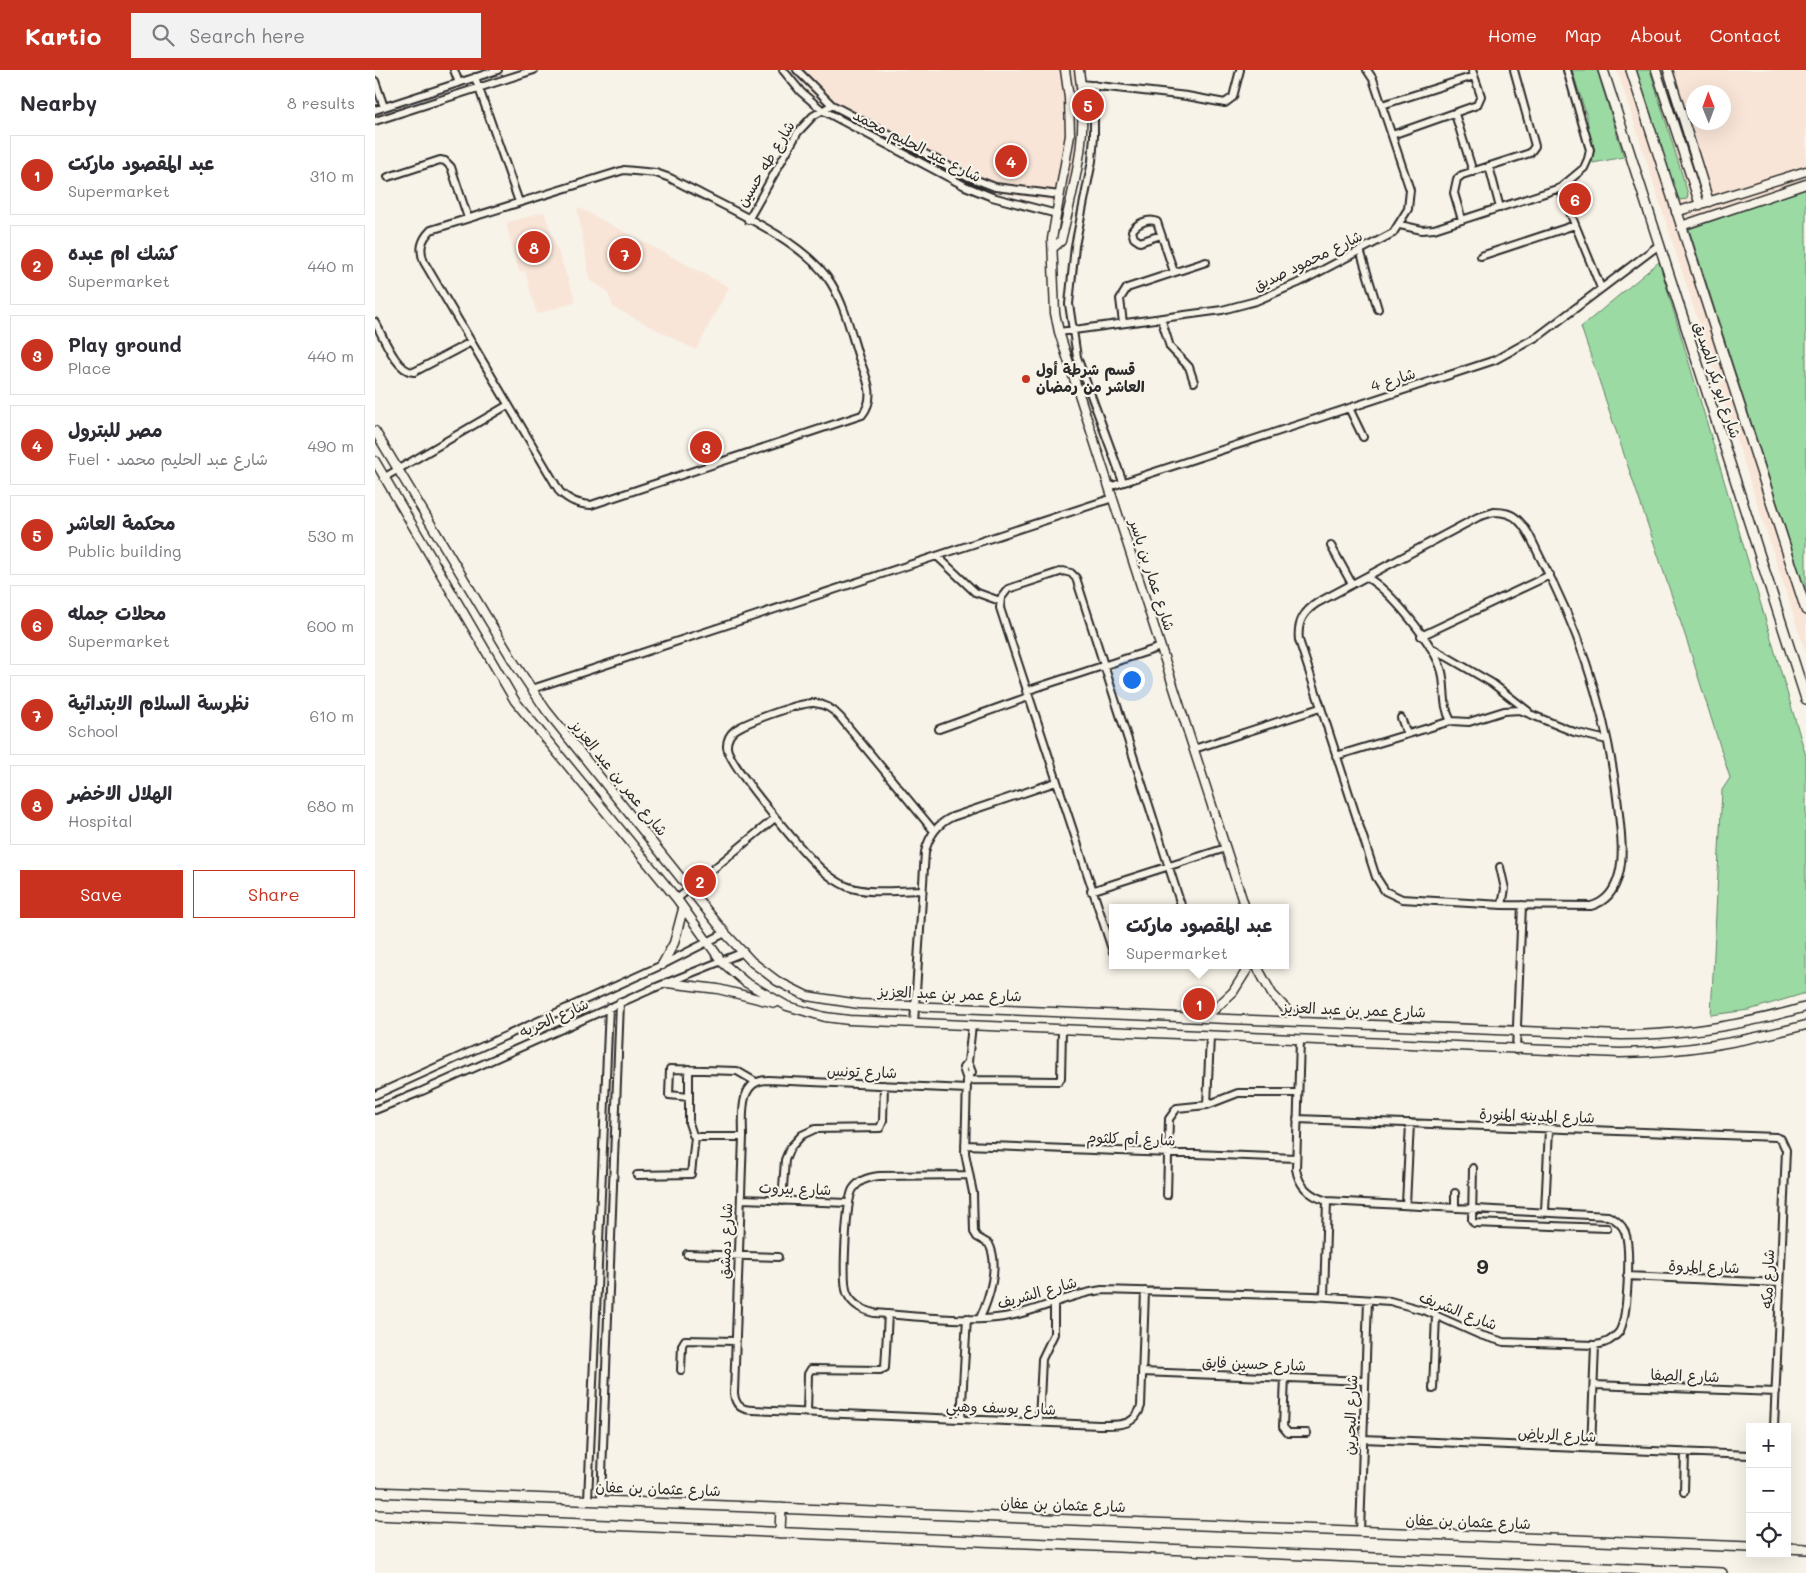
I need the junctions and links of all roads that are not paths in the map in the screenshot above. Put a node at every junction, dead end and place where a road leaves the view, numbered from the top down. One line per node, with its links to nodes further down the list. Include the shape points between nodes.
1 (454, 70): 19 (street)
2 (498, 70): 17 (street)
3 (534, 70): 22 (street)
4 (783, 70): 27 (street, شارع عبد الحليم محمد)
5 (797, 70): 23 (street, شارع عبد الحليم محمد)
6 (1065, 70): 31 (street, شارع عمار بن ياسر, via 1070,116)
7 (1079, 70): 20 (street, شارع عمار بن ياسر)
8 (1240, 70): 21 (street, via 1233,97 1225,103)
9 (1367, 70): 24 (street)
10 (1514, 70): 33 (street, via 1535,146 1530,153)
11 (1567, 70): 39 (street, via 1590,150 1584,168)
12 (1603, 70): 55 (main road, شارع ابو بكر الصديق)
13 (1631, 70): 46 (main road, شارع ابو بكر الصديق)
14 (1656, 70): 44 (street)
15 (1668, 70): 43 (street)
16 (1473, 73): 24 (street); 28 (street, via 1480,101 1472,108)
17 (475, 77): 19 (street); 22 (street)
18 (375, 81): 25 (street)
19 (459, 83): 25 (street)
20 (1081, 84): 21 (street); 32 (street, شارع عمار بن ياسر, via 1084,108)
21 (1094, 85): 66 (street, via 1092,161 1070,285)
22 (479, 88): 29 (street); 42 (street)
23 (831, 104): 27 (street, شارع طه حسين); 38 (street, شارع عبد الحليم محمد)
24 (1382, 105): 30 (street)
25 (384, 107): 26 (street)
26 (375, 110)
27 (822, 110): 41 (street, شارع عبد الحليم محمد, via 965,186); 49 (street, شارع طه حسين, via 798,132)
28 (1455, 114): 30 (street); 35 (street)
29 (375, 122)
30 (1392, 135): 51 (street, via 1409,190 1408,209)
31 (1068, 152): 32 (street); 40 (street, شارع عمار بن ياسر)
32 (1081, 154): 56 (street, شارع عمار بن ياسر, via 1061,241)
33 (1489, 166): 35 (street); 45 (street)
34 (1806, 171): 43 (street)
35 (1473, 172): 50 (street, via 1462,175 1454,186)
36 (388, 177): 48 (street, via 445,161 451,168)
37 (1806, 184): 53 (street)
38 (995, 187): 40 (street, شارع عبد الحليم محمد); 41 (street)
39 (1560, 188): 45 (street); 52 (street)
40 (1060, 195): 47 (street, شارع عمار بن ياسر)
41 (993, 196): 47 (street, شارع عبد الحليم محمد)
42 (519, 202): 48 (street); 49 (street, via 609,173 640,170 670,178)
43 (1709, 202): 44 (street)
44 (1700, 205): 46 (street)
45 (1500, 208): 50 (street)
46 (1676, 212): 53 (main road, شارع ابو بكر الصديق)
47 (1057, 214): 56 (street, شارع عمار بن ياسر, via 1052,239)
48 (468, 218): 68 (street, via 431,230 421,245 421,254)
49 (748, 220): 70 (street, via 803,252 831,283 840,300 870,389 868,408 862,415 591,505 569,500 559,492)
50 (1462, 220): 51 (street, via 1428,229)
51 (1400, 224): 57 (street, شارع محمود صديق, via 1393,232)
52 (1575, 225): 58 (street); 61 (street)
53 (1681, 226): 86 (main road, شارع ابو بكر الصديق)
54 (1161, 235): 54 (street, via 1157,222 1151,220 1132,230 1134,238 1140,242); 60 (street)
55 (1659, 245): 61 (street, شارع 4); 93 (main road, شارع ابو بكر الصديق)
56 (1054, 247): 67 (street, شارع عمار بن ياسر, via 1054,293)
57 (1361, 250): 62 (street); 63 (street, شارع محمود صديق, via 1256,301 1222,310)
58 (1481, 256)
59 (1206, 262): 60 (street)
60 (1174, 272): 65 (street, via 1127,288 1122,293 1120,306)
61 (1601, 288): 71 (street, شارع 4, via 1540,335 1509,354)
62 (1378, 309)
63 (1161, 318): 65 (street, شارع محمود صديق); 69 (street, via 1170,347 1189,367)
64 (375, 322): 68 (street, via 400,367 408,373)
65 (1123, 323): 66 (street, شارع محمود صديق)
66 (1071, 330): 67 (street, شارع محمود صديق); 77 (street, via 1077,357)
67 (1059, 332): 78 (street, شارع عمار بن ياسر)
68 (471, 342): 70 (street)
69 (1194, 382)
70 (508, 405): 75 (street)
71 (1349, 408): 73 (street); 77 (street, شارع 4)
72 (375, 431): 75 (street, شارع عمر بن عبد العزيز)
73 (1363, 437)
74 (375, 461): 76 (street, شارع عمر بن عبد العزيز)
75 (399, 469): 76 (street); 91 (street, شارع عمر بن عبد العزيز)
76 (385, 477): 112 (street, شارع عمر بن عبد العزيز, via 515,702)
77 (1123, 482): 78 (street, شارع 4)
78 (1109, 487): 79 (street, شارع عمار بن ياسر)
79 (1113, 498): 81 (street); 89 (street, شارع عمار بن ياسر)
80 (1331, 546): 84 (street)
81 (937, 556): 85 (street, via 975,592); 91 (street)
82 (1549, 575): 83 (street, via 1522,524 1502,512 1478,517); 87 (street); 100 (street, via 1567,611 1585,660)
83 (1366, 577): 84 (street); 87 (street, via 1390,594)
84 (1352, 584): 94 (street, via 1310,608 1299,623 1299,640)
85 (999, 602): 90 (street, via 1012,587 1059,572 1071,573 1078,582); 92 (street)
86 (1806, 610)
87 (1421, 636): 88 (street)
88 (1427, 646): 95 (street, via 1485,679); 97 (street, via 1441,667 1445,706)
89 (1161, 647): 90 (street); 101 (street, شارع عمار بن ياسر)
90 (1105, 665): 92 (street); 107 (street)
91 (532, 689): 109 (street, شارع عمر بن عبد العزيز)
92 (1027, 694): 98 (street); 103 (street)
93 (1806, 699)
94 (1320, 708): 101 (street); 102 (street)
95 (1531, 713): 97 (street, via 1509,710 1469,722); 100 (street, via 1567,730)
96 (1401, 718): 99 (street)
97 (1451, 720): 99 (street)
98 (939, 729)
99 (1407, 734): 102 (street)
100 (1607, 740): 116 (street, via 1622,852 1614,889 1604,900 1591,906)
101 (1194, 749): 106 (street, شارع عمار بن ياسر)
102 (1336, 756): 115 (street, via 1376,878 1385,891 1402,899)
103 (1056, 782): 105 (street, via 952,816); 111 (street)
104 (775, 818): 105 (street, via 729,756 727,741 733,731 742,726 793,706 814,703 837,713); 109 (street); 110 (street, via 818,866 846,886 865,890)
105 (934, 831): 110 (street, via 925,852)
106 (1225, 848): 107 (street); 114 (street, شارع عمار بن ياسر)
107 (1169, 866): 111 (street); 113 (street)
108 (1499, 867): 115 (street, via 1505,889)
109 (690, 888): 112 (street); 118 (street, شارع عمر بن عبد العزيز)
110 (922, 890): 129 (street)
111 (1091, 891): 119 (street)
112 (677, 899): 117 (street, شارع عمر بن عبد العزيز)
113 (1181, 904)
114 (1244, 904)
115 (1502, 905): 116 (street)
116 (1522, 905): 138 (street)
117 (683, 909): 120 (street, شارع عمر بن عبد العزيز); 123 (street, via 676,937)
118 (725, 932): 120 (street, شارع الحريه); 121 (street, شارع عمر بن عبد العزيز)
119 (1109, 941)
120 (706, 942): 122 (street, شارع عمر بن عبد العزيز); 123 (street, شارع الحريه)
121 (744, 952): 122 (street, شارع الحريه); 129 (street, شارع عمر بن عبد العزيز, via 763,972 807,996 842,1003)
122 (722, 962): 126 (street, شارع الحريه); 128 (street, شارع عمر بن عبد العزيز, via 745,982)
123 (662, 965): 148 (street, شارع الحريه)
124 (1247, 969): 132 (street, via 1233,992)
125 (1258, 969): 133 (street, via 1272,994)
126 (667, 983): 127 (street, شارع الحريه); 128 (street, via 718,990)
127 (620, 1002): 130 (street, شارع الحريه); 152 (street)
128 (787, 1006): 134 (street, شارع عمر بن عبد العزيز, via 825,1017)
129 (915, 1006): 132 (street, شارع عمر بن عبد العزيز); 134 (street)
130 (609, 1007): 151 (street); 153 (street, شارع الحريه)
131 (1806, 1007): 138 (street, شارع عمر بن عبد العزيز, via 1745,1024 1683,1033 1621,1035)
132 (1205, 1018): 133 (street, شارع عمر بن عبد العزيز)
133 (1298, 1021): 138 (street, شارع عمر بن عبد العزيز)
134 (914, 1023): 136 (street, شارع عمر بن عبد العزيز)
135 (1806, 1025): 141 (street, شارع عمر بن عبد العزيز, via 1736,1043 1678,1051)
136 (971, 1026): 137 (street, شارع عمر بن عبد العزيز); 143 (street, via 968,1062 972,1072)
137 (1063, 1030): 139 (street, شارع عمر بن عبد العزيز); 143 (street, via 1059,1081)
138 (1517, 1031): 141 (street)
139 (1210, 1036): 140 (street, شارع عمر بن عبد العزيز); 150 (street)
140 (1300, 1040): 141 (street, شارع عمر بن عبد العزيز); 147 (street, شارع الشريف)
141 (1516, 1050)
142 (689, 1069): 144 (street, via 737,1071); 149 (street); 149 (street, via 669,1070 668,1094)
143 (967, 1079): 146 (street)
144 (755, 1082): 145 (street, شارع تونس); 160 (street, شارع دمشق, via 745,1096)
145 (884, 1085): 146 (street, شارع تونس); 171 (street, via 880,1128 815,1129 797,1139 785,1160)
146 (967, 1089): 162 (street)
147 (1298, 1093): 150 (street, via 1243,1092); 154 (street, شارع الشريف)
148 (375, 1095)
149 (689, 1097): 159 (street, via 689,1126)
150 (1207, 1105): 163 (street, via 1181,1107 1173,1111 1169,1119)
151 (605, 1108): 152 (street); 157 (street)
152 (616, 1108): 158 (street)
153 (375, 1110)
154 (1297, 1119): 155 (street, شارع المدينه المنورة); 164 (street, شارع الشريف)
155 (1410, 1123): 156 (street, شارع المدينه المنورة); 174 (street)
156 (1549, 1129): 161 (street, شارع المدينه المنورة); 177 (street)
157 (603, 1136): 158 (street); 198 (street)
158 (615, 1136): 199 (street)
159 (695, 1137): 160 (street); 166 (street, via 691,1174)
160 (743, 1137): 170 (street, شارع دمشق)
161 (1776, 1137): 183 (street, شارع مكه, via 1784,1142 1786,1150)
162 (965, 1145): 163 (street, شارع أم كلثوم); 167 (street)
163 (1169, 1152): 164 (street, شارع أم كلثوم); 169 (street)
164 (1296, 1158): 172 (street, شارع الشريف, via 1302,1187 1314,1197)
165 (1473, 1168): 176 (street)
166 (637, 1175)
167 (968, 1175): 173 (street, via 893,1174 873,1177 855,1186); 191 (street, via 973,1193 974,1232 989,1244 992,1259 991,1288)
168 (1455, 1193): 175 (street)
169 (1167, 1196)
170 (741, 1199): 171 (street, شارع بيروت); 180 (street, شارع دمشق)
171 (782, 1201): 173 (street, شارع بيروت)
172 (1327, 1201): 174 (street, شارع الشريف); 185 (street)
173 (848, 1203): 188 (street, شارع الشريف, via 847,1292 853,1303 861,1308)
174 (1405, 1204): 175 (street, شارع الشريف)
175 (1455, 1207): 176 (street, شارع الشريف)
176 (1472, 1208): 177 (street, شارع الشريف); 178 (street, via 1475,1223)
177 (1545, 1211): 182 (street, شارع الشريف, via 1603,1214 1617,1221 1627,1238)
178 (1607, 1228)
179 (687, 1254): 180 (street)
180 (739, 1256): 181 (street); 192 (street, شارع دمشق)
181 (778, 1257)
182 (1627, 1276): 183 (street, شارع المروة); 193 (street, شارع الشريف, via 1622,1327 1611,1340)
183 (1780, 1283): 202 (street, شارع مكه)
184 (1145, 1291): 185 (street, شارع الشريف); 187 (street, شارع الشريف, via 1102,1290); 195 (street, شارع يوسف وهبي)
185 (1324, 1296): 186 (street, شارع الشريف)
186 (1368, 1300): 189 (street, شارع الشريف, via 1403,1304); 197 (street, شارع البحرين)
187 (1054, 1302): 191 (street, شارع الشريف, via 1011,1316); 208 (street, via 1054,1334 1042,1358)
188 (888, 1314): 190 (street, شارع الشريف); 206 (street, via 885,1368 811,1369 808,1374)
189 (1436, 1315): 193 (street, شارع الشريف, via 1504,1342); 201 (street)
190 (967, 1318): 191 (street, شارع الشريف); 207 (street)
191 (980, 1318)
192 (735, 1341): 194 (street, via 685,1340); 203 (street, شارع دمشق, via 734,1393)
193 (1595, 1345): 200 (street)
194 (681, 1370)
195 (1142, 1372): 196 (street, شارع حسين فايق); 208 (street, شارع يوسف وهبي, via 1141,1406 1136,1417 1127,1424)
196 (1285, 1378): 197 (street, شارع حسين فايق); 210 (street, via 1283,1428 1288,1433)
197 (1365, 1380): 211 (street, شارع البحرين)
198 (593, 1381): 199 (street); 204 (street)
199 (605, 1382): 205 (street)
200 (1594, 1385): 202 (street, شارع الصفا); 212 (street)
201 (1433, 1389)
202 (1776, 1392): 209 (street, شارع مكه)
203 (737, 1404): 206 (street, شارع يوسف وهبي, via 747,1410)
204 (592, 1411): 205 (street); 217 (street)
205 (604, 1411): 218 (street)
206 (807, 1413): 207 (street, شارع يوسف وهبي)
207 (961, 1419): 208 (street, شارع يوسف وهبي)
208 (1039, 1422)
209 (1774, 1423)
210 (1307, 1433)
211 (1363, 1438): 212 (street, شارع الرياض); 222 (street, شارع البحرين)
212 (1591, 1449): 213 (street, شارع الرياض)
213 (1685, 1453): 214 (street, شارع الرياض); 216 (street)
214 (1746, 1455)
215 (375, 1492): 217 (main road, شارع عثمان بن عفان)
216 (1684, 1492)
217 (588, 1500): 218 (main road, شارع عثمان بن عفان)
218 (601, 1500): 219 (main road, شارع عثمان بن عفان)
219 (781, 1508): 221 (main road); 222 (main road, شارع عثمان بن عفان)
220 (375, 1516): 221 (main road)
221 (780, 1532): 226 (main road)
222 (1360, 1532): 223 (main road, شارع عثمان بن عفان)
223 (1746, 1547)
224 (1791, 1548): 225 (main road)
225 (1806, 1549)
226 (1722, 1573)

